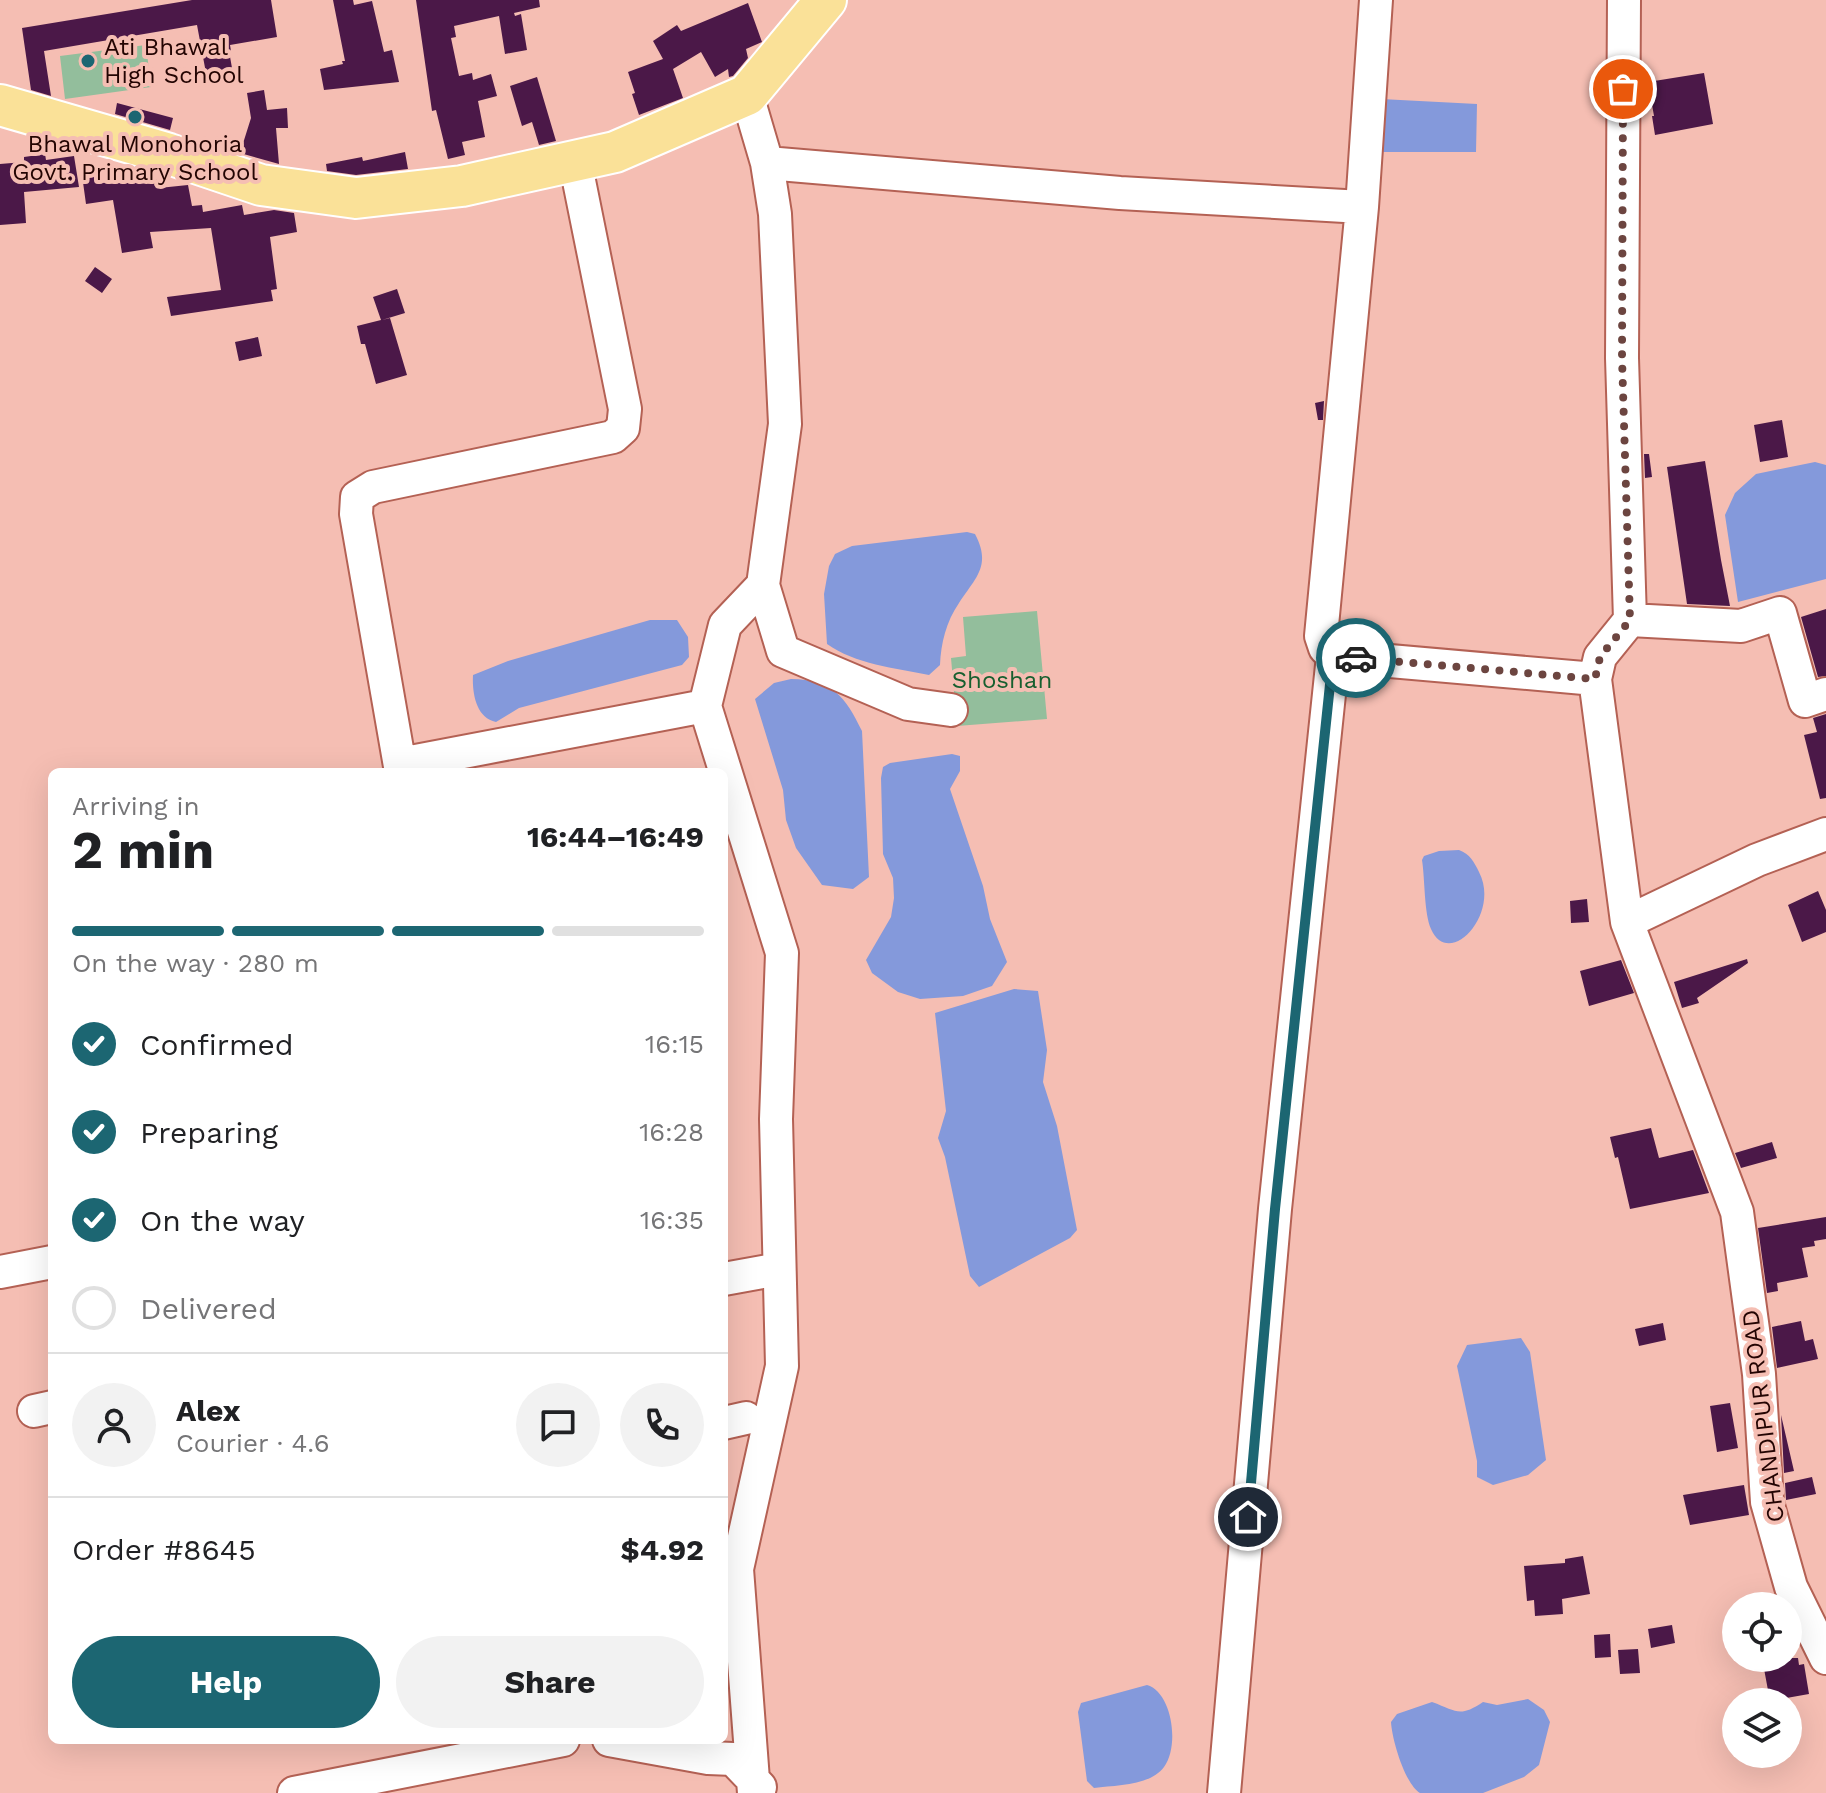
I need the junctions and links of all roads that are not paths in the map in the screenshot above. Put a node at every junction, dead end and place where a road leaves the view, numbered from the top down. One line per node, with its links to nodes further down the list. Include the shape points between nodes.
1 (826, 0): 4 (main road)
2 (1376, 0): 8 (street)
3 (1624, 0): 10 (street, via 1622,358)
4 (747, 95): 6 (main road, via 615,152); 7 (street)
5 (0, 105): 6 (main road, via 261,185 356,198 462,186)
6 (575, 161): 16 (street, via 625,409 623,428 613,437 373,487 357,497)
7 (767, 163): 8 (street); 9 (street, via 775,214 785,424)
8 (1362, 207): 11 (street, via 1321,636)
9 (763, 585): 14 (street, via 725,625); 15 (street, via 783,651 908,704)
10 (1630, 620): 12 (street, via 1600,657); 13 (street, via 1741,626 1780,613 1805,701)
11 (1333, 656): 12 (street); 31 (street, via 1275,1209)
12 (1595, 679): 20 (street, CHANDIPUR ROAD)
13 (1826, 694)
14 (705, 706): 16 (street); 17 (street)
15 (951, 710)
16 (400, 768)
17 (724, 768)
18 (728, 780): 22 (street, via 782,953 776,1119)
19 (1826, 834): 20 (street, via 1757,860)
20 (1627, 922): 26 (street, CHANDIPUR ROAD, via 1737,1212 1759,1374 1767,1502 1791,1587)
21 (48, 1263): 23 (street)
22 (779, 1269): 24 (street); 25 (street, via 782,1366)
23 (0, 1272)
24 (728, 1278)
25 (730, 1571): 29 (street)
26 (1826, 1658)
27 (543, 1744): 30 (street)
28 (631, 1744): 29 (street, via 733,1759)
29 (757, 1789)
30 (294, 1793)
31 (1224, 1793)

